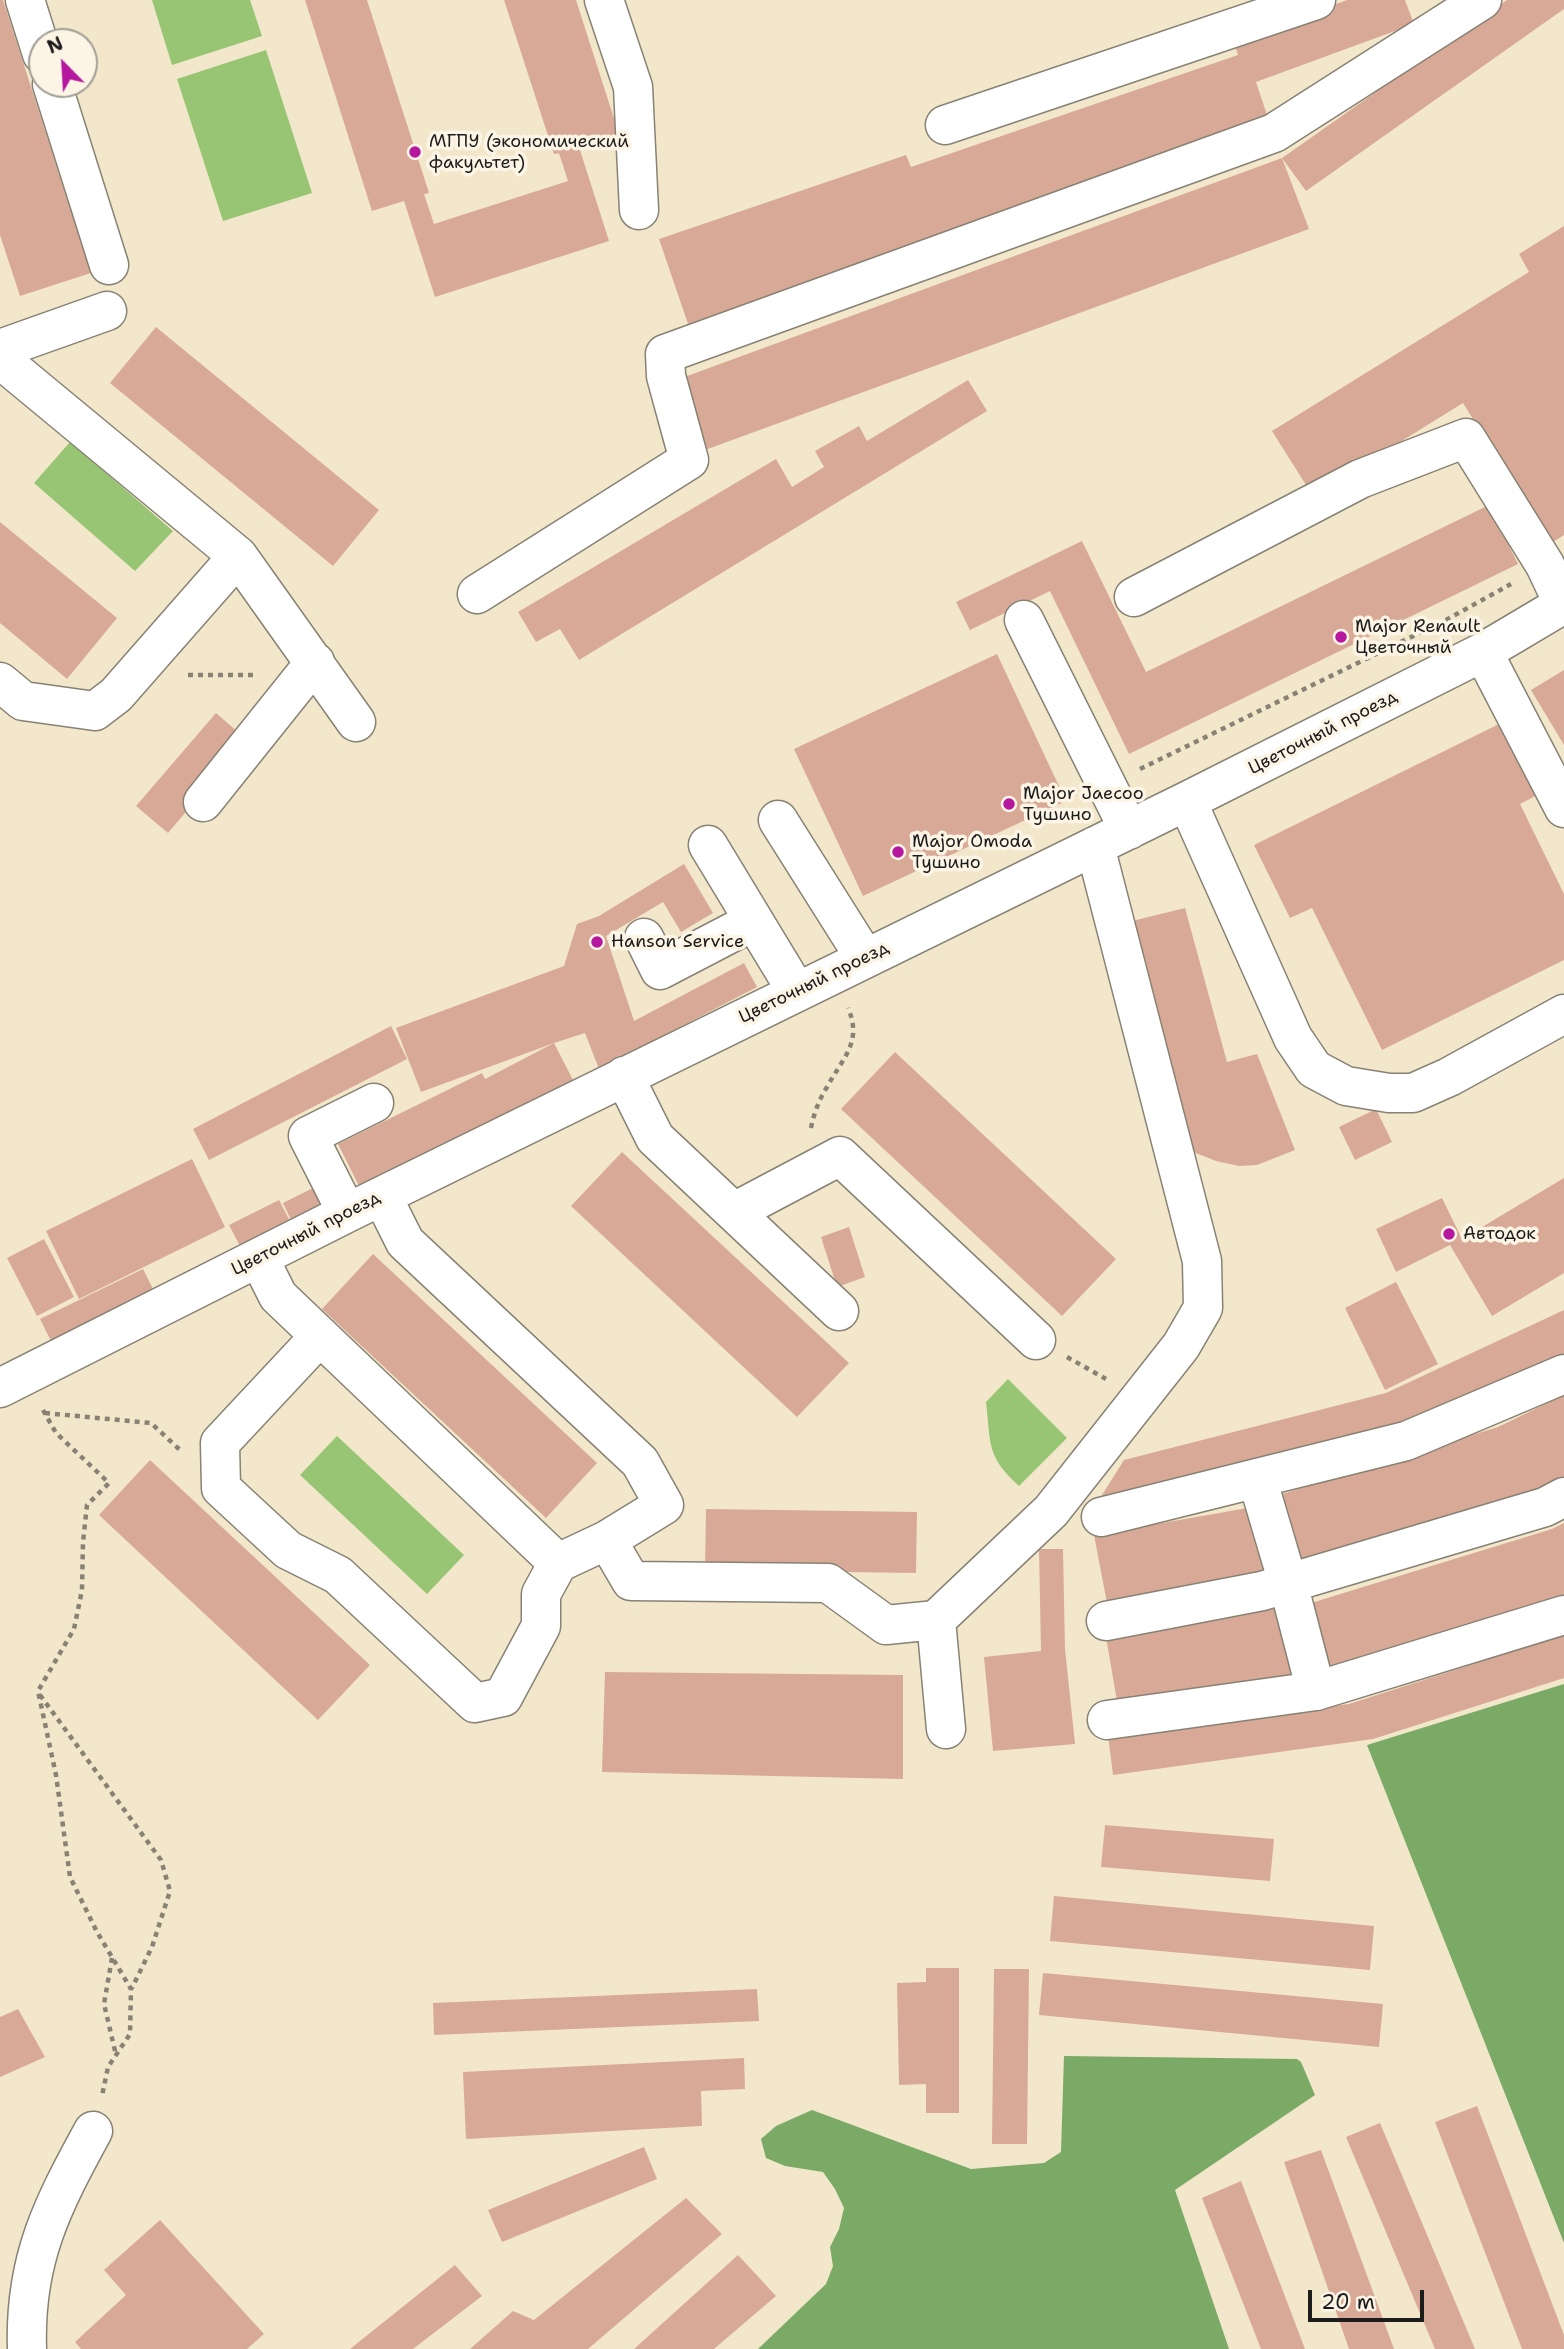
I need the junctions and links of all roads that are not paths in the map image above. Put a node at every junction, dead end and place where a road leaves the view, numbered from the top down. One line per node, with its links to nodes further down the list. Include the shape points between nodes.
1 (25, 0): 5 (street)
2 (604, 0): 8 (street, via 633,87)
3 (1316, 0): 7 (street)
4 (1474, 2): 14 (street, via 1274,133 664,354 689,460)
5 (34, 28)
6 (56, 98): 9 (street)
7 (945, 125)
8 (639, 210)
9 (109, 265)
10 (107, 311): 11 (street)
11 (0, 349)
12 (0, 359): 13 (street)
13 (238, 556): 19 (street); 20 (street, via 116,695 95,710 23,701)
14 (477, 594)
15 (1134, 597): 16 (street, via 1360,479 1466,438 1545,565)
16 (1561, 614): 18 (street, Цветочный проезд)
17 (1024, 620): 26 (street)
18 (1483, 652): 22 (street, Цветочный проезд); 24 (street)
19 (308, 670): 21 (street); 23 (street)
20 (0, 682)
21 (356, 722)
22 (1187, 801): 26 (street, Цветочный проезд); 33 (street, via 1293,1038 1314,1069 1346,1086 1413,1093)
23 (203, 802)
24 (1564, 808)
25 (778, 820): 31 (street)
26 (1129, 830): 28 (street, Цветочный проезд)
27 (708, 845): 29 (street)
28 (1095, 846): 31 (street, Цветочный проезд); 52 (street, via 1202,1261 1203,1308 1181,1346 1051,1511)
29 (754, 921): 30 (street, via 660,970); 32 (street)
30 (644, 938)
31 (865, 958): 32 (street, Цветочный проезд)
32 (797, 992): 34 (street, Цветочный проезд)
33 (1564, 1014)
34 (625, 1076): 36 (street, Цветочный проезд); 37 (street, via 655,1139)
35 (374, 1103): 38 (street, via 308,1136)
36 (382, 1196): 38 (street, Цветочный проезд); 48 (street, via 405,1242 640,1462 664,1505)
37 (734, 1212): 40 (street); 42 (street, via 839,1156)
38 (347, 1213): 39 (street, Цветочный проезд)
39 (259, 1258): 41 (street, via 278,1296); 44 (street, Цветочный проезд)
40 (839, 1311)
41 (320, 1336): 49 (street); 49 (street, via 220,1443 221,1488 289,1550 338,1575 475,1703 503,1698 541,1626 541,1594)
42 (1036, 1340)
43 (1564, 1374): 45 (street, via 1406,1441)
44 (0, 1388)
45 (1257, 1478): 47 (street); 50 (street)
46 (1564, 1497): 50 (street, via 1545,1507)
47 (1101, 1517)
48 (607, 1540): 49 (street); 52 (street, via 631,1581 828,1583 886,1625)
49 (558, 1563)
50 (1288, 1583): 53 (street); 54 (street)
51 (1564, 1615): 54 (street)
52 (936, 1620): 56 (street)
53 (1106, 1621)
54 (1316, 1691): 55 (street)
55 (1107, 1720)
56 (946, 1729)
57 (93, 2131): 58 (street, via 56,2199 34,2263 26,2316)
58 (27, 2349)

